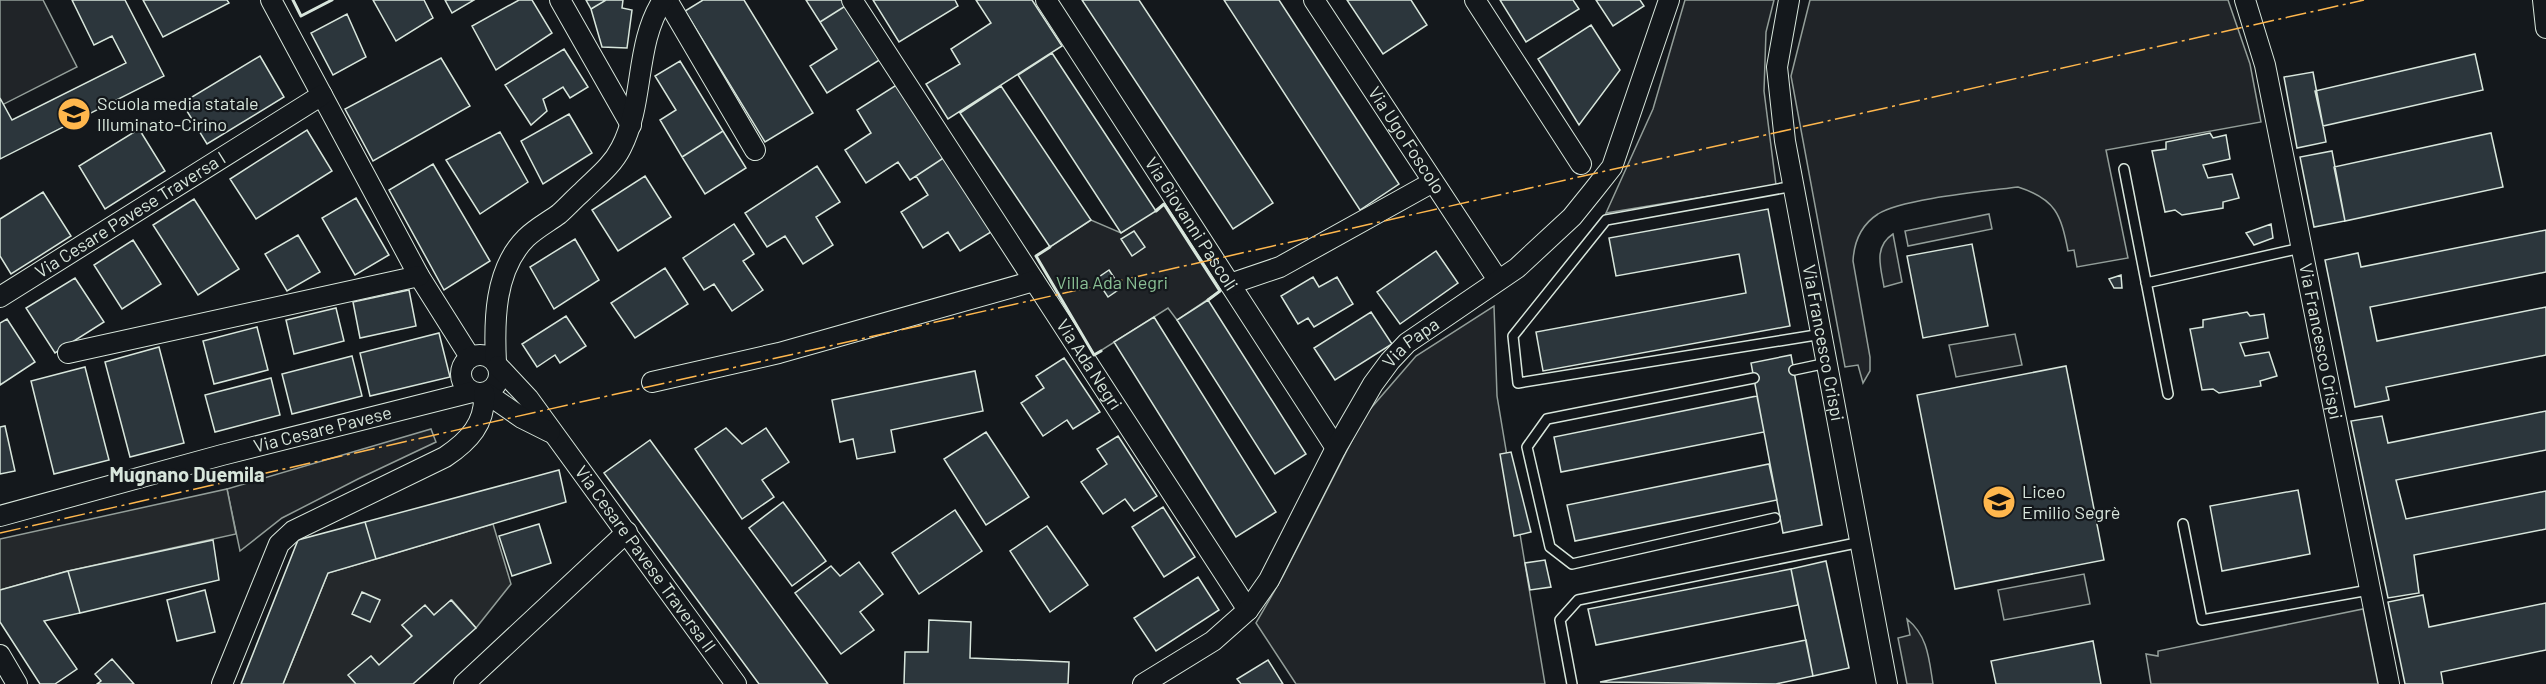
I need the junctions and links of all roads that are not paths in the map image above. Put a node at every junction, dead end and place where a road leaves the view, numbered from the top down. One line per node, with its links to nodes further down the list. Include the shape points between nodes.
1 (271, 0): 13 (street)
2 (560, 0): 14 (street)
3 (665, 0): 14 (street, via 656,10 642,54); 15 (street)
4 (852, 0): 23 (street, Via Ada Negri)
5 (1046, 0): 25 (street, Via Giovanni Pascoli)
6 (1314, 0): 18 (street, Via Ugo Foscolo)
7 (1475, 0): 16 (street)
8 (1669, 0): 22 (street, Via Papa, via 1612,167 1548,242)
9 (1789, 0): 19 (street, Via Francesco Crispi, via 1777,67)
10 (2245, 0): 20 (street, Via Francesco Crispi, via 2265,65)
11 (2543, 0): 12 (street)
12 (2546, 28)
13 (322, 95): 21 (street); 26 (street, Via Cesare Pavese Traversa I)
14 (631, 125): 31 (street, via 609,165 560,213 526,238 513,255 501,281 495,335)
15 (755, 150)
16 (1581, 164)
17 (2124, 169): 24 (lane)
18 (1433, 182): 22 (street, Via Ugo Foscolo); 25 (street, via 1280,267)
19 (1794, 186): 27 (street, Via Francesco Crispi); 27 (lane, via 1606,220 1513,336 1518,383)
20 (2301, 248): 24 (lane); 44 (street, Via Francesco Crispi)
21 (419, 276): 28 (street); 29 (street)
22 (1497, 280): 38 (street, Via Papa, via 1407,344 1390,361)
23 (1034, 281): 34 (street, via 779,353); 45 (street, Via Ada Negri)
24 (2146, 283): 36 (lane)
25 (1230, 284): 38 (street, Via Giovanni Pascoli)
26 (0, 297)
27 (1822, 334): 30 (street, Via Francesco Crispi)
28 (68, 353)
29 (470, 357): 31 (street, via 487,356); 35 (street, via 462,366 461,378 463,384)
30 (1827, 363): 32 (lane); 43 (street, Via Francesco Crispi)
31 (497, 365): 35 (street, via 498,382); 37 (street, Via Cesare Pavese Traversa II)
32 (1794, 370)
33 (1754, 378): 40 (lane, via 1547,419 1527,447 1550,547 1572,564)
34 (652, 382)
35 (481, 392): 37 (street, Via Cesare Pavese Traversa II); 39 (street, Via Cesare Pavese, via 222,454); 48 (street, via 485,411 461,446 293,531 279,544)
36 (2168, 394)
37 (553, 433): 42 (street, Via Cesare Pavese Traversa II)
38 (1336, 448): 45 (street, Via Papa, via 1269,580)
39 (0, 516)
40 (1775, 518)
41 (2183, 524): 44 (lane, via 2202,620)
42 (627, 532): 49 (street); 50 (street, Via Cesare Pavese Traversa II)
43 (1861, 542): 52 (lane, via 1578,600 1560,620); 53 (street, Via Francesco Crispi)
44 (2368, 590): 54 (street, Via Francesco Crispi)
45 (1248, 610): 51 (street, Via Papa, via 1213,641)
46 (0, 655): 47 (street)
47 (17, 684)
48 (222, 684)
49 (464, 684)
50 (736, 684)
51 (1143, 684)
52 (1572, 684)
53 (1886, 684)
54 (2389, 684)

